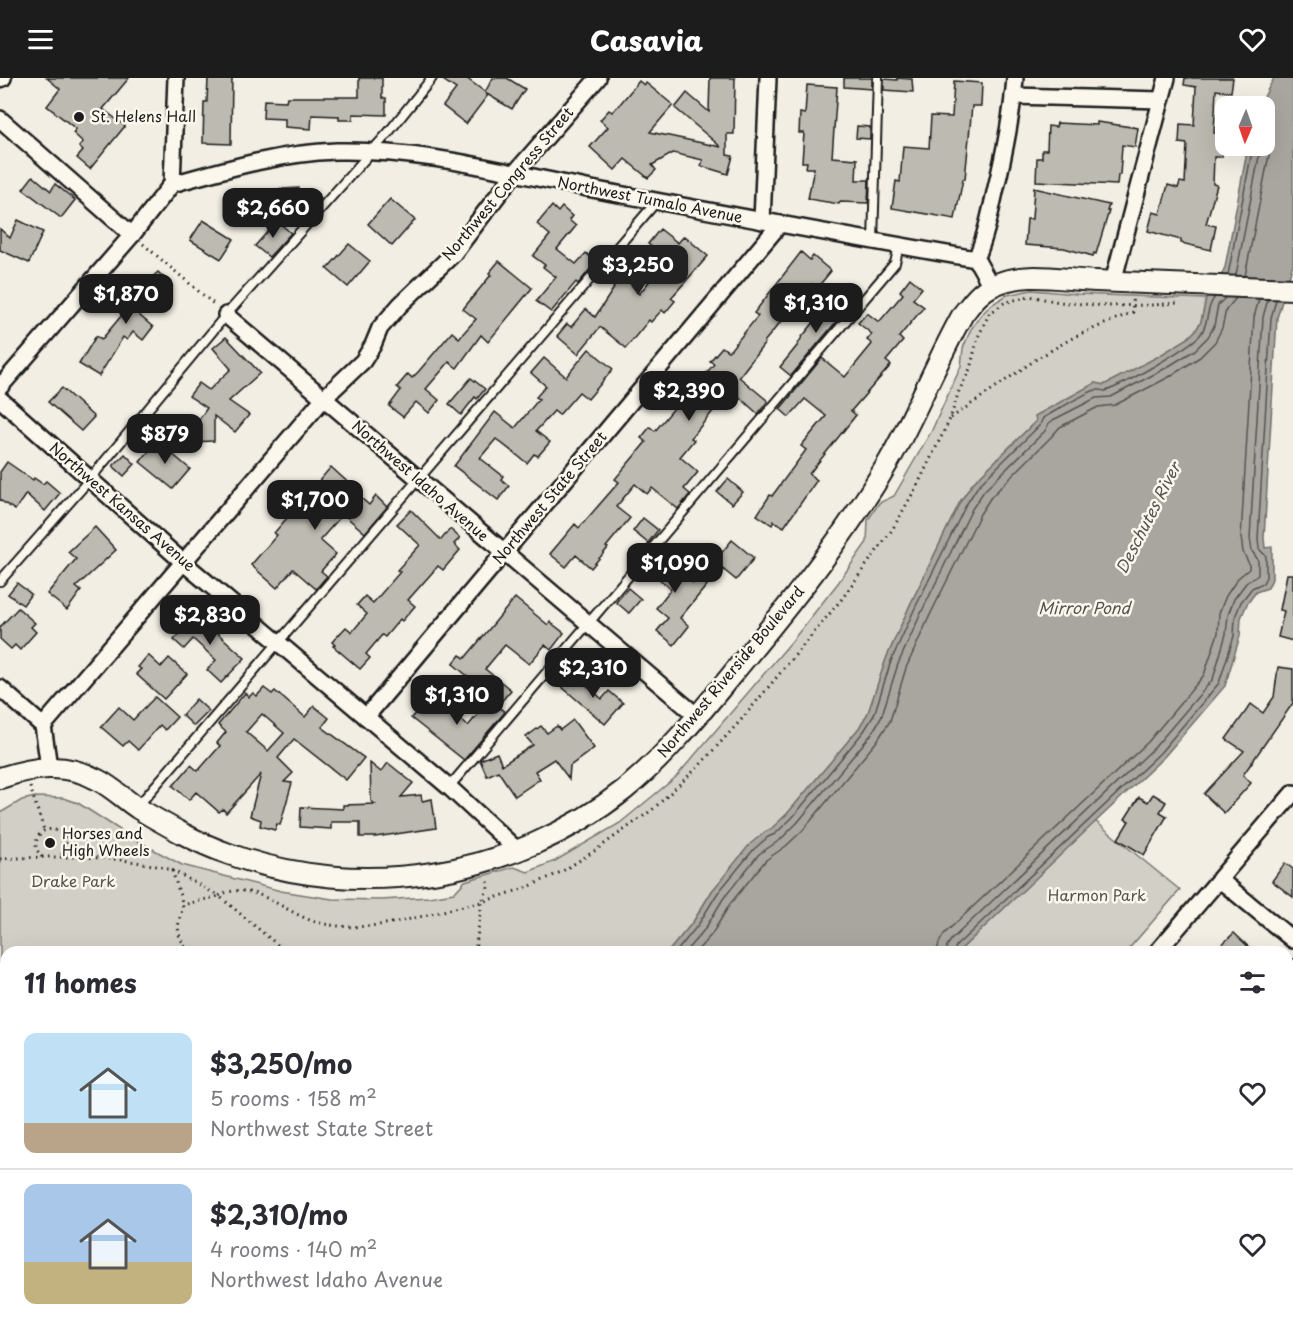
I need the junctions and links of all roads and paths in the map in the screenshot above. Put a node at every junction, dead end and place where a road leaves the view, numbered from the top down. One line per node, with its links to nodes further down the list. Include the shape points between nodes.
1 (176, 78): 13 (street)
2 (432, 78): 11 (lane)
3 (598, 78): 12 (street, Northwest Congress Street)
4 (768, 78): 15 (street)
5 (878, 78): 18 (lane)
6 (1015, 78): 8 (street)
7 (1167, 78): 9 (street)
8 (1013, 96): 9 (street); 20 (street, via 999,179)
9 (1161, 100): 21 (street)
10 (0, 119): 17 (street)
11 (372, 151): 12 (street, Northwest Tumalo Avenue); 13 (street, Northwest Tumalo Avenue, via 285,156); 26 (lane)
12 (514, 174): 14 (street, Northwest Tumalo Avenue); 28 (street, Northwest Congress Street, via 454,253 381,328 363,361)
13 (172, 184): 17 (street)
14 (657, 201): 15 (street, Northwest Tumalo Avenue); 31 (lane)
15 (762, 221): 16 (street, Northwest Tumalo Avenue)
16 (780, 224): 18 (street, Northwest Tumalo Avenue); 33 (street, Northwest State Street)
17 (132, 235): 26 (path); 27 (street)
18 (873, 241): 19 (street, Northwest Tumalo Avenue)
19 (899, 246): 20 (street, Northwest Tumalo Avenue); 36 (lane, via 895,263)
20 (976, 259): 22 (street)
21 (1113, 282): 22 (street, via 1023,277); 23 (street)
22 (991, 286): 39 (street, Northwest Riverside Boulevard, via 963,314 910,423 858,512 822,564)
23 (1293, 289)
24 (1184, 300): 25 (path, via 1175,304)
25 (1132, 305): 30 (path, via 1133,312 1076,336 1038,358); 30 (path, via 1086,304 1029,296 1004,303 986,319)
26 (226, 315): 28 (street, Northwest Idaho Avenue); 32 (lane)
27 (0, 387)
28 (324, 398): 31 (street, Northwest Idaho Avenue); 34 (street, Northwest Congress Street)
29 (0, 399): 32 (street, Northwest Kansas Avenue)
30 (950, 419): 57 (path, via 892,530 862,573 699,766 652,810 593,852 528,887)
31 (418, 478): 33 (street, Northwest Idaho Avenue); 37 (lane)
32 (90, 479): 34 (street, Northwest Kansas Avenue); 35 (lane)
33 (504, 552): 36 (street, Northwest Idaho Avenue); 40 (street, Northwest State Street)
34 (184, 562): 37 (street, Northwest Kansas Avenue); 41 (street, Northwest Congress Street)
35 (0, 581)
36 (589, 622): 39 (street, Northwest Idaho Avenue); 45 (lane)
37 (279, 644): 40 (street, Northwest Kansas Avenue); 47 (lane)
38 (0, 688): 41 (street)
39 (697, 716): 49 (street, Northwest Riverside Boulevard, via 624,790 577,823)
40 (366, 717): 45 (street, Northwest Kansas Avenue)
41 (43, 726): 42 (street)
42 (49, 767): 43 (street, Northwest Riverside Boulevard); 47 (street, Northwest Riverside Boulevard, via 81,772 99,780)
43 (23, 770): 44 (street, Northwest Riverside Boulevard); 48 (path)
44 (0, 778)
45 (449, 787): 49 (street, Northwest Kansas Avenue)
46 (1293, 793): 55 (street)
47 (137, 807): 53 (street, Northwest Riverside Boulevard, via 184,835 229,854 314,875 395,877 435,874)
48 (44, 830): 50 (path, via 36,843); 51 (path, via 63,835 67,845)
49 (518, 850): 53 (street, Northwest Riverside Boulevard)
50 (43, 858): 51 (path); 52 (path)
51 (59, 858): 54 (path, via 128,861)
52 (0, 859)
53 (483, 863): 57 (path, via 489,885)
54 (172, 870): 56 (path); 58 (path)
55 (1220, 880): 59 (street); 63 (street)
56 (219, 896): 57 (path, via 228,891 257,894 296,915 349,926 407,921); 58 (path); 61 (path)
57 (482, 902): 62 (path)
58 (183, 905): 60 (path, via 177,929)
59 (1293, 940)
60 (184, 946)
61 (279, 946)
62 (476, 946)
63 (1162, 946)

